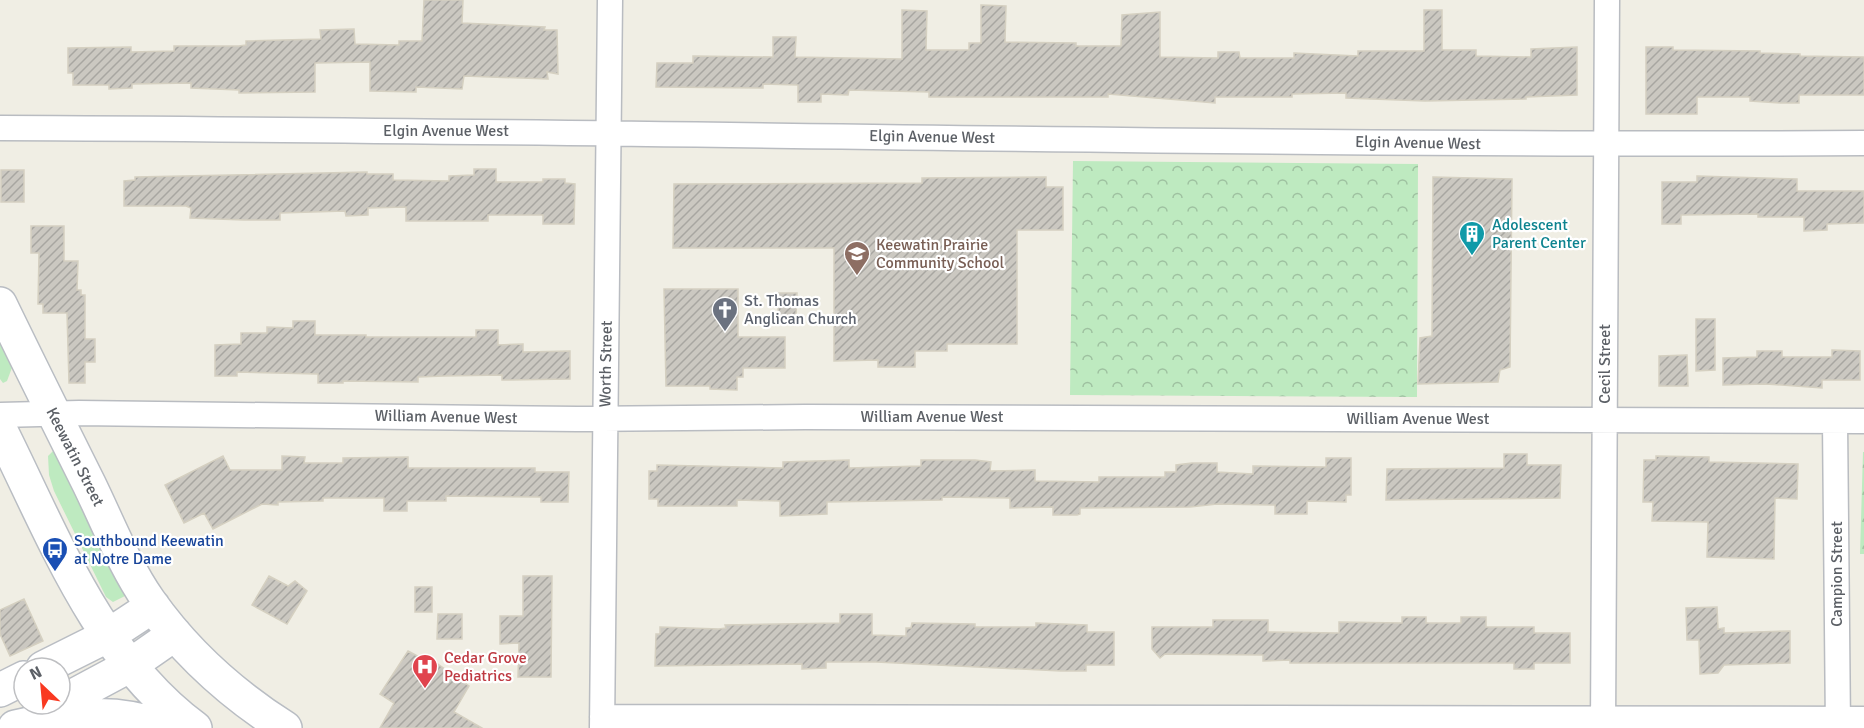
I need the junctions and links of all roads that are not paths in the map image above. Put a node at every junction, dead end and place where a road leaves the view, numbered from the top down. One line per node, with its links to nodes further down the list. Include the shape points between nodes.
1 (610, 0): 4 (street, Worth Street)
2 (1607, 0): 6 (street, Cecil Street)
3 (0, 128): 4 (street, Elgin Avenue West)
4 (609, 132): 6 (street, Elgin Avenue West); 10 (street, Worth Street)
5 (1864, 144): 6 (street, Elgin Avenue West)
6 (1606, 145): 11 (street, Cecil Street)
7 (0, 304): 8 (main road, Keewatin Street)
8 (53, 413): 9 (street, William Avenue West); 10 (street, William Avenue West); 15 (main road, Keewatin Street, via 124,559)
9 (0, 415)
10 (605, 419): 11 (street, William Avenue West); 23 (street, Worth Street)
11 (1605, 419): 12 (street, William Avenue West); 24 (street, Cecil Street)
12 (1835, 421): 13 (street, William Avenue West); 25 (street, Campion Street)
13 (1864, 421)
14 (0, 429): 17 (main road, via 71,572)
15 (153, 606): 16 (main road, Keewatin Street); 17 (main road)
16 (175, 634): 19 (main road); 29 (main road, Keewatin Street, via 242,698)
17 (109, 635): 18 (main road); 19 (main road)
18 (67, 656)
19 (129, 666): 20 (main road); 28 (main road)
20 (72, 696)
21 (34, 716): 26 (main road)
22 (1864, 719): 25 (street)
23 (602, 723): 24 (street)
24 (1603, 723): 25 (street)
25 (1838, 724)
26 (13, 727): 27 (main road, via 73,714 141,718)
27 (168, 728)
28 (195, 728)
29 (285, 728)

